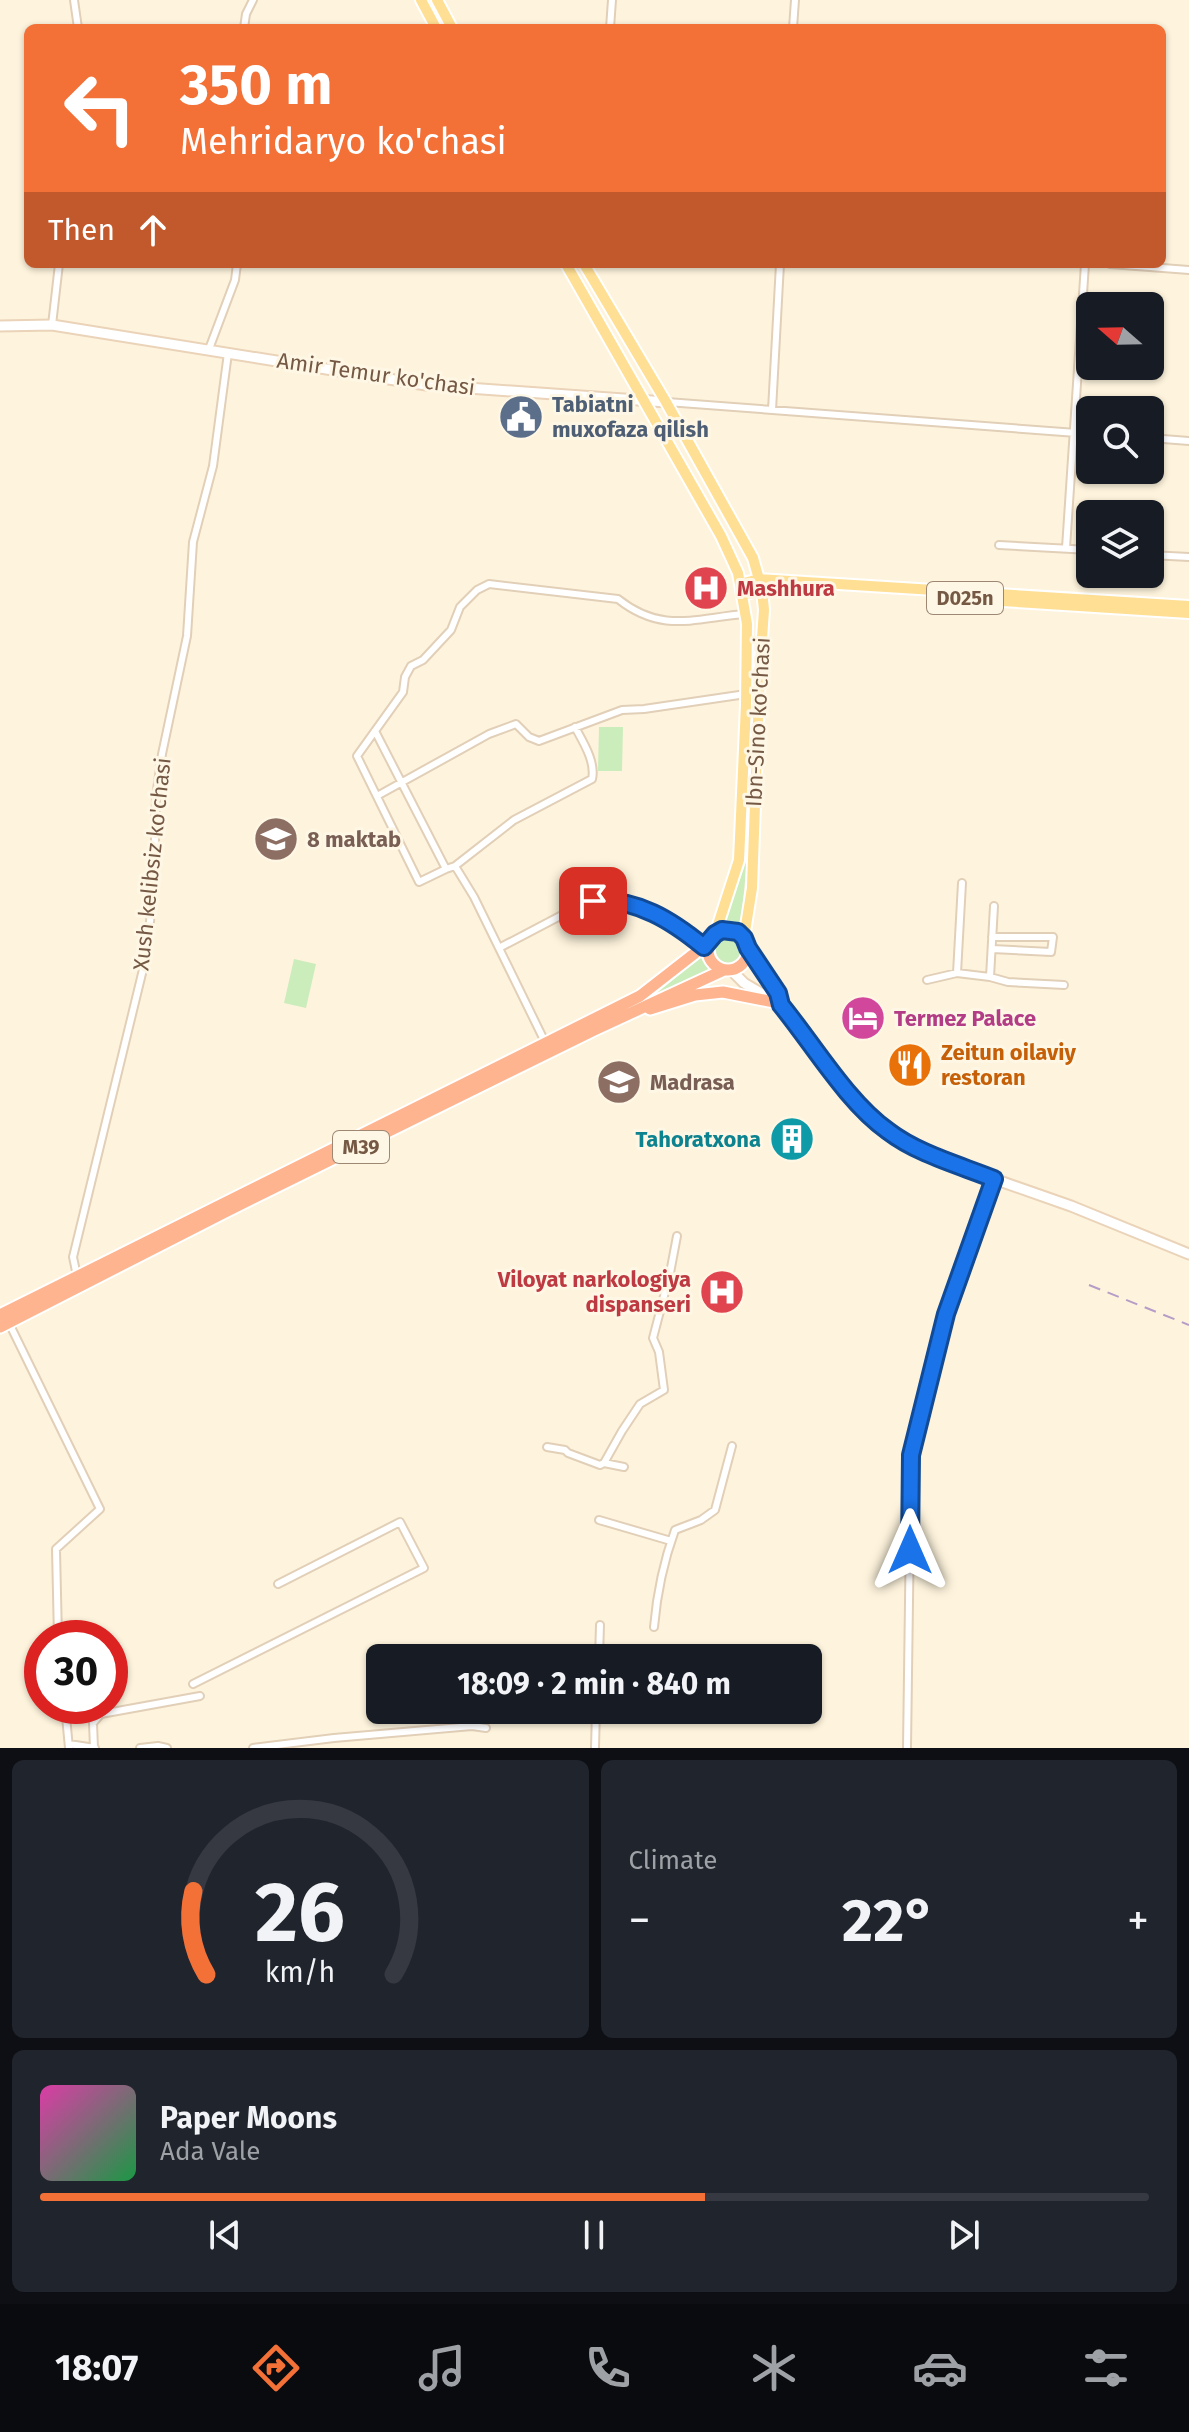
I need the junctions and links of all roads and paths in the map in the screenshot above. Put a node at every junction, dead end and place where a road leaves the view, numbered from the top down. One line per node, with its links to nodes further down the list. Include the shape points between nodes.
1 (74, 0): 7 (street)
2 (253, 0): 8 (street)
3 (421, 0): 9 (main road)
4 (437, 0): 10 (main road)
5 (612, 0): 11 (street)
6 (795, 0): 12 (street)
7 (77, 24)
8 (245, 24)
9 (434, 24)
10 (450, 24)
11 (610, 24)
12 (793, 24)
13 (59, 268): 21 (street)
14 (236, 268): 23 (street)
15 (568, 268): 25 (main road, Ibn-Sino ko'chasi)
16 (586, 268): 26 (main road, Ibn-Sino ko'chasi)
17 (780, 268): 27 (street)
18 (1085, 268): 28 (street)
19 (1163, 268): 20 (street)
20 (1189, 270)
21 (52, 325): 22 (main road, Amir Temur ko'chasi); 23 (main road, Amir Temur ko'chasi)
22 (0, 326)
23 (209, 349): 24 (main road, Amir Temur ko'chasi)
24 (228, 353): 25 (main road, Amir Temur ko'chasi, via 426,385); 66 (street, Xush kelibsiz ko'chasi, via 213,466 193,542 187,636 156,797 147,953 73,1257)
25 (643, 400): 26 (main road, Amir Temur ko'chasi); 37 (main road, Ibn-Sino ko'chasi, via 721,536)
26 (666, 402): 27 (street, Amir Temur ko'chasi); 36 (main road, Ibn-Sino ko'chasi, via 753,558)
27 (772, 410): 28 (street, Amir Temur ko'chasi)
28 (1074, 433): 32 (street)
29 (1164, 439): 30 (street)
30 (1189, 441)
31 (999, 545): 32 (street)
32 (1066, 548): 33 (street)
33 (1076, 549)
34 (1164, 556): 35 (street)
35 (1189, 557)
36 (760, 584): 37 (main road, D025n); 38 (main road, D025n); 39 (main road, D025n); 52 (main road, Ibn-Sino ko'chasi, via 764,610)
37 (741, 590): 40 (main road, Ibn-Sino ko'chasi)
38 (1189, 606)
39 (1189, 613)
40 (745, 614): 41 (main road, Ibn-Sino ko'chasi); 43 (street, via 658,620 618,599 489,584 460,607 451,630 411,666 403,692)
41 (746, 694): 42 (street, via 622,710); 51 (main road, Ibn-Sino ko'chasi, via 739,860)
42 (575, 727): 44 (street, via 539,741 516,724); 46 (street, via 588,750 592,779 514,820)
43 (375, 731): 44 (street); 45 (street, via 357,756)
44 (402, 782): 45 (street); 47 (street)
45 (377, 796): 47 (street, via 419,882)
46 (455, 866): 47 (street); 53 (street)
47 (446, 869)
48 (962, 883): 56 (street)
49 (994, 906): 50 (street)
50 (992, 937): 54 (street); 54 (street, via 1053,937 1051,952)
51 (709, 941): 52 (highway, via 730,929); 53 (street, via 661,915 608,901 583,904); 55 (highway, via 710,960); 62 (highway, M39, via 640,996)
52 (746, 943): 55 (highway, via 744,962); 60 (main road)
53 (499, 948): 62 (street)
54 (992, 949): 57 (street)
55 (727, 970): 60 (main road); 61 (highway, M39)
56 (957, 973): 57 (street); 58 (street)
57 (990, 977): 59 (street)
58 (927, 980)
59 (1064, 985)
60 (780, 1004): 61 (highway, via 723,992); 63 (main road, via 886,1130)
61 (642, 1010): 67 (highway, M39)
62 (545, 1042): 66 (highway, M39)
63 (994, 1179): 65 (main road); 90 (street, via 946,1314 911,1455)
64 (677, 1236): 70 (street, via 653,1338 664,1390 640,1404)
65 (1189, 1254)
66 (77, 1276): 67 (highway, M39)
67 (3, 1322): 75 (street, via 100,1509 56,1549)
68 (732, 1446): 73 (street, via 715,1510 675,1530)
69 (547, 1447): 70 (street)
70 (604, 1463): 71 (street)
71 (624, 1467)
72 (599, 1520): 73 (street)
73 (671, 1541): 77 (street, via 657,1591)
74 (278, 1584): 79 (street, via 400,1522 424,1568)
75 (58, 1620)
76 (600, 1625): 78 (street)
77 (654, 1627)
78 (599, 1644)
79 (193, 1684)
80 (200, 1696): 85 (street, via 101,1714 93,1723)
81 (67, 1724): 84 (street)
82 (596, 1724): 89 (street)
83 (486, 1728): 88 (street)
84 (69, 1746): 85 (street)
85 (95, 1748)
86 (140, 1748): 87 (street)
87 (167, 1748)
88 (253, 1748)
89 (595, 1748)
90 (907, 1748)

